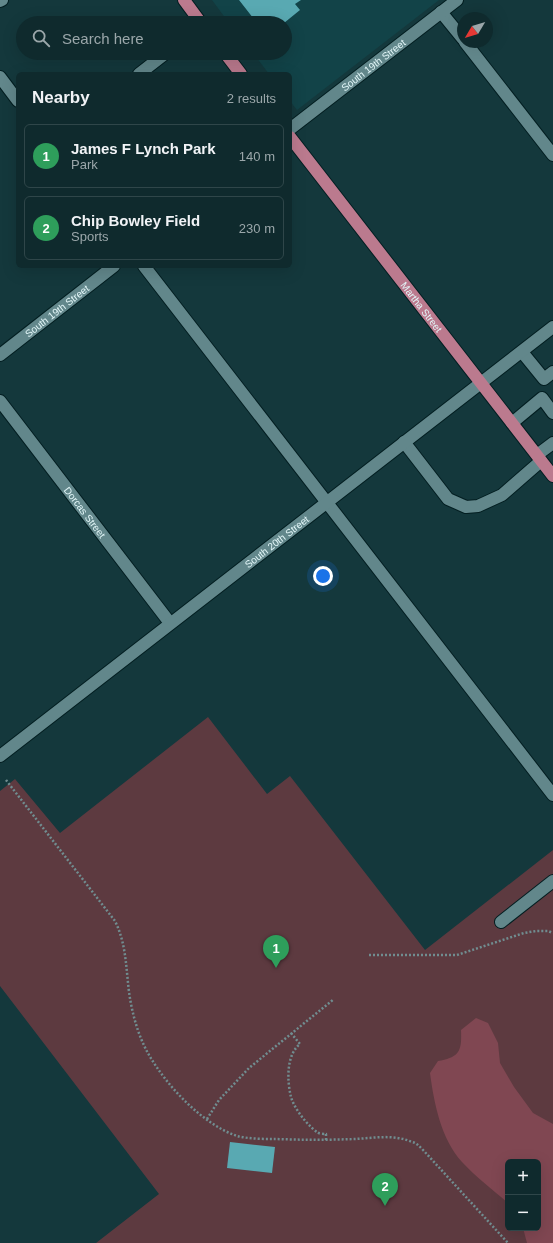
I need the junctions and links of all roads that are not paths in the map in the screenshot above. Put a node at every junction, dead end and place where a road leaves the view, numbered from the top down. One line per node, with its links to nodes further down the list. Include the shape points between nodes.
1 (184, 0): 4 (main road)
2 (456, 0): 3 (street, South 19th Street)
3 (442, 12): 5 (street); 13 (street, South 19th Street)
4 (197, 16)
5 (457, 31)
6 (470, 48): 15 (street)
7 (157, 60): 9 (street)
8 (230, 60): 10 (main road)
9 (142, 72)
10 (239, 72)
11 (0, 77): 12 (street)
12 (16, 98)
13 (292, 127)
14 (292, 140): 22 (main road, Martha Street)
15 (553, 155)
16 (111, 268): 20 (street, South 19th Street)
17 (146, 268): 31 (street)
18 (553, 327): 19 (street, South 20th Street)
19 (522, 352): 21 (street); 22 (street, South 20th Street)
20 (0, 355)
21 (548, 376): 23 (street)
22 (480, 383): 26 (main road, Martha Street); 27 (street, South 20th Street)
23 (542, 398): 25 (street); 26 (street)
24 (0, 401): 32 (street, Dorcas Street)
25 (553, 413)
26 (512, 423): 29 (main road, Martha Street)
27 (404, 442): 29 (street, via 448,499 466,507 478,506 502,495); 31 (street, South 20th Street)
28 (553, 443): 29 (street)
29 (539, 458): 30 (main road, Martha Street)
30 (553, 476)
31 (326, 503): 32 (street, South 20th Street); 34 (street)
32 (170, 623): 33 (street, South 20th Street)
33 (0, 756)
34 (553, 795)
35 (553, 881): 36 (street)
36 (501, 922)

